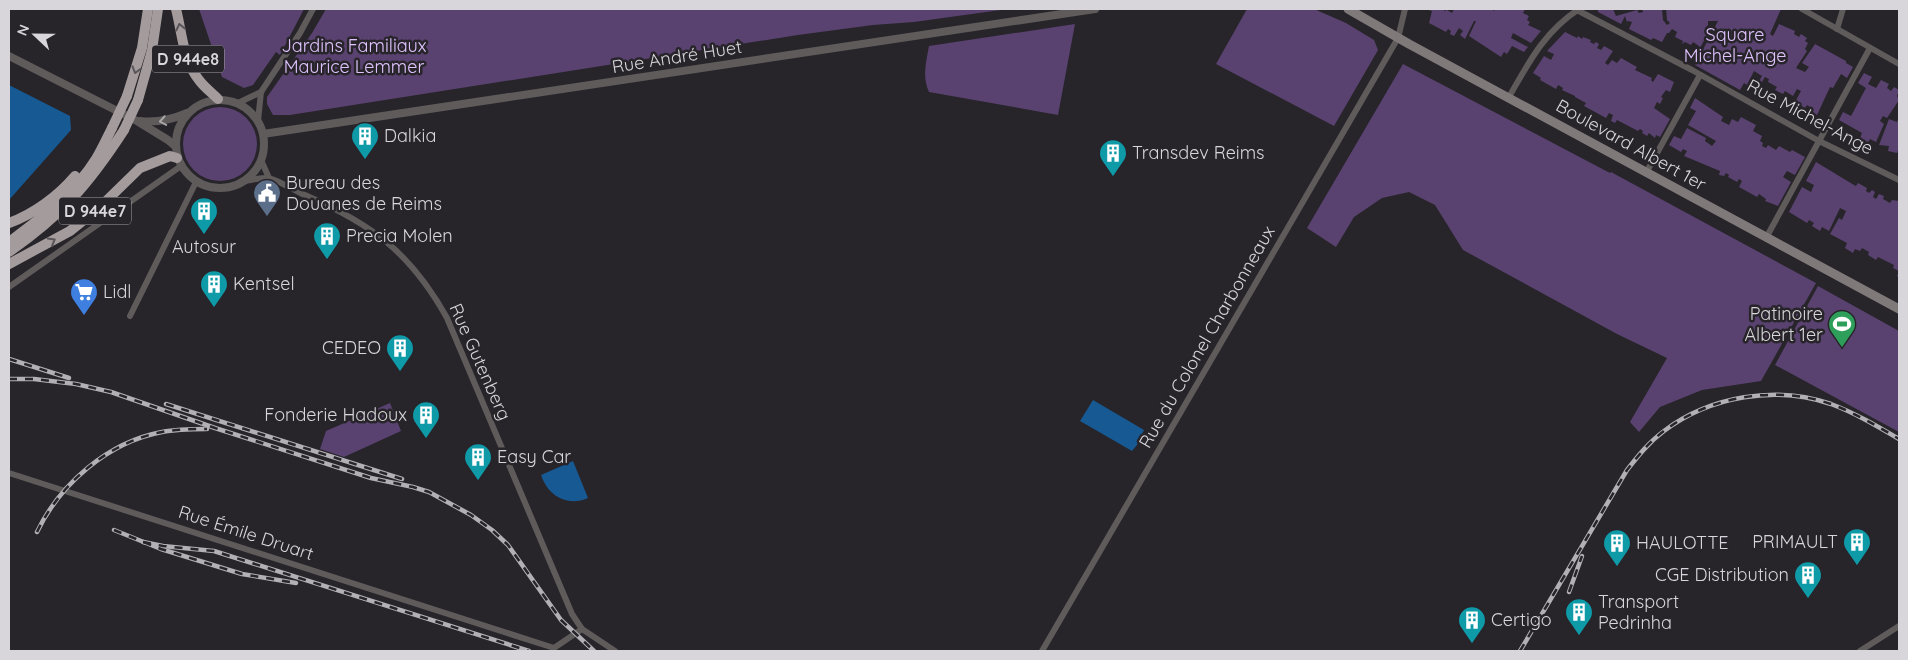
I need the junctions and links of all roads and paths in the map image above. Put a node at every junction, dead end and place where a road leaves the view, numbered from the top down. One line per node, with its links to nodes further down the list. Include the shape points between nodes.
1 (148, 9): 19 (highway, one-way to 19)
2 (158, 9): 19 (highway, via 152,50)
3 (176, 9): 20 (highway, D 944e8, one-way to 3, via 192,68)
4 (313, 9): 17 (street)
5 (1095, 9): 26 (street, Rue André Huet)
6 (1348, 9): 12 (main road, Boulevard Albert 1er)
7 (1405, 9): 12 (street, Rue du Colonel Charbonneaux)
8 (1577, 9): 16 (street, Rue Michel-Ange); 18 (street, via 1536,50)
9 (1802, 9): 11 (street)
10 (1843, 9): 11 (street)
11 (1837, 29): 13 (street)
12 (1398, 38): 18 (main road, Boulevard Albert 1er); 48 (street, Rue du Colonel Charbonneaux)
13 (1870, 48): 15 (street); 27 (street)
14 (9, 56): 23 (street)
15 (1899, 64)
16 (1700, 74): 27 (street, Rue Michel-Ange); 31 (street)
17 (261, 92): 21 (street); 24 (street)
18 (1509, 97): 31 (main road, Boulevard Albert 1er)
19 (132, 98): 25 (highway, bridge); 39 (highway, bridge, via 124,130 103,163 64,209)
20 (218, 99): 21 (street); 22 (street)
21 (238, 104): 24 (street)
22 (188, 112): 23 (street, one-way to 23, via 153,123); 28 (street, via 180,122)
23 (137, 121): 28 (street)
24 (258, 121): 26 (street)
25 (112, 128): 36 (highway, via 70,181 42,205); 38 (highway, via 95,160 66,195)
26 (263, 134): 29 (street)
27 (1819, 140): 33 (street, Rue Michel-Ange); 37 (street)
28 (175, 146): 30 (street)
29 (261, 160): 32 (street); 34 (street)
30 (179, 162): 35 (street); 40 (highway, D 944e7, one-way to 30, via 70,231 140,168 170,156); 41 (street)
31 (1646, 173): 37 (main road, Boulevard Albert 1er)
32 (269, 178): 34 (street); 46 (street, Rue Gutenberg, via 346,214 377,233 402,255 424,282 447,318 566,601)
33 (1899, 180)
34 (244, 181): 35 (street, via 232,187 214,188)
35 (196, 182): 43 (street)
36 (9, 223)
37 (1766, 238): 42 (main road, Boulevard Albert 1er)
38 (9, 242)
39 (9, 252)
40 (9, 264)
41 (9, 287)
42 (1899, 309)
43 (130, 316)
44 (9, 472): 46 (street, Rue Émile Druart, via 554,648)
45 (1899, 626): 49 (street)
46 (582, 630): 47 (street)
47 (614, 651)
48 (1042, 651)
49 (1860, 651)

